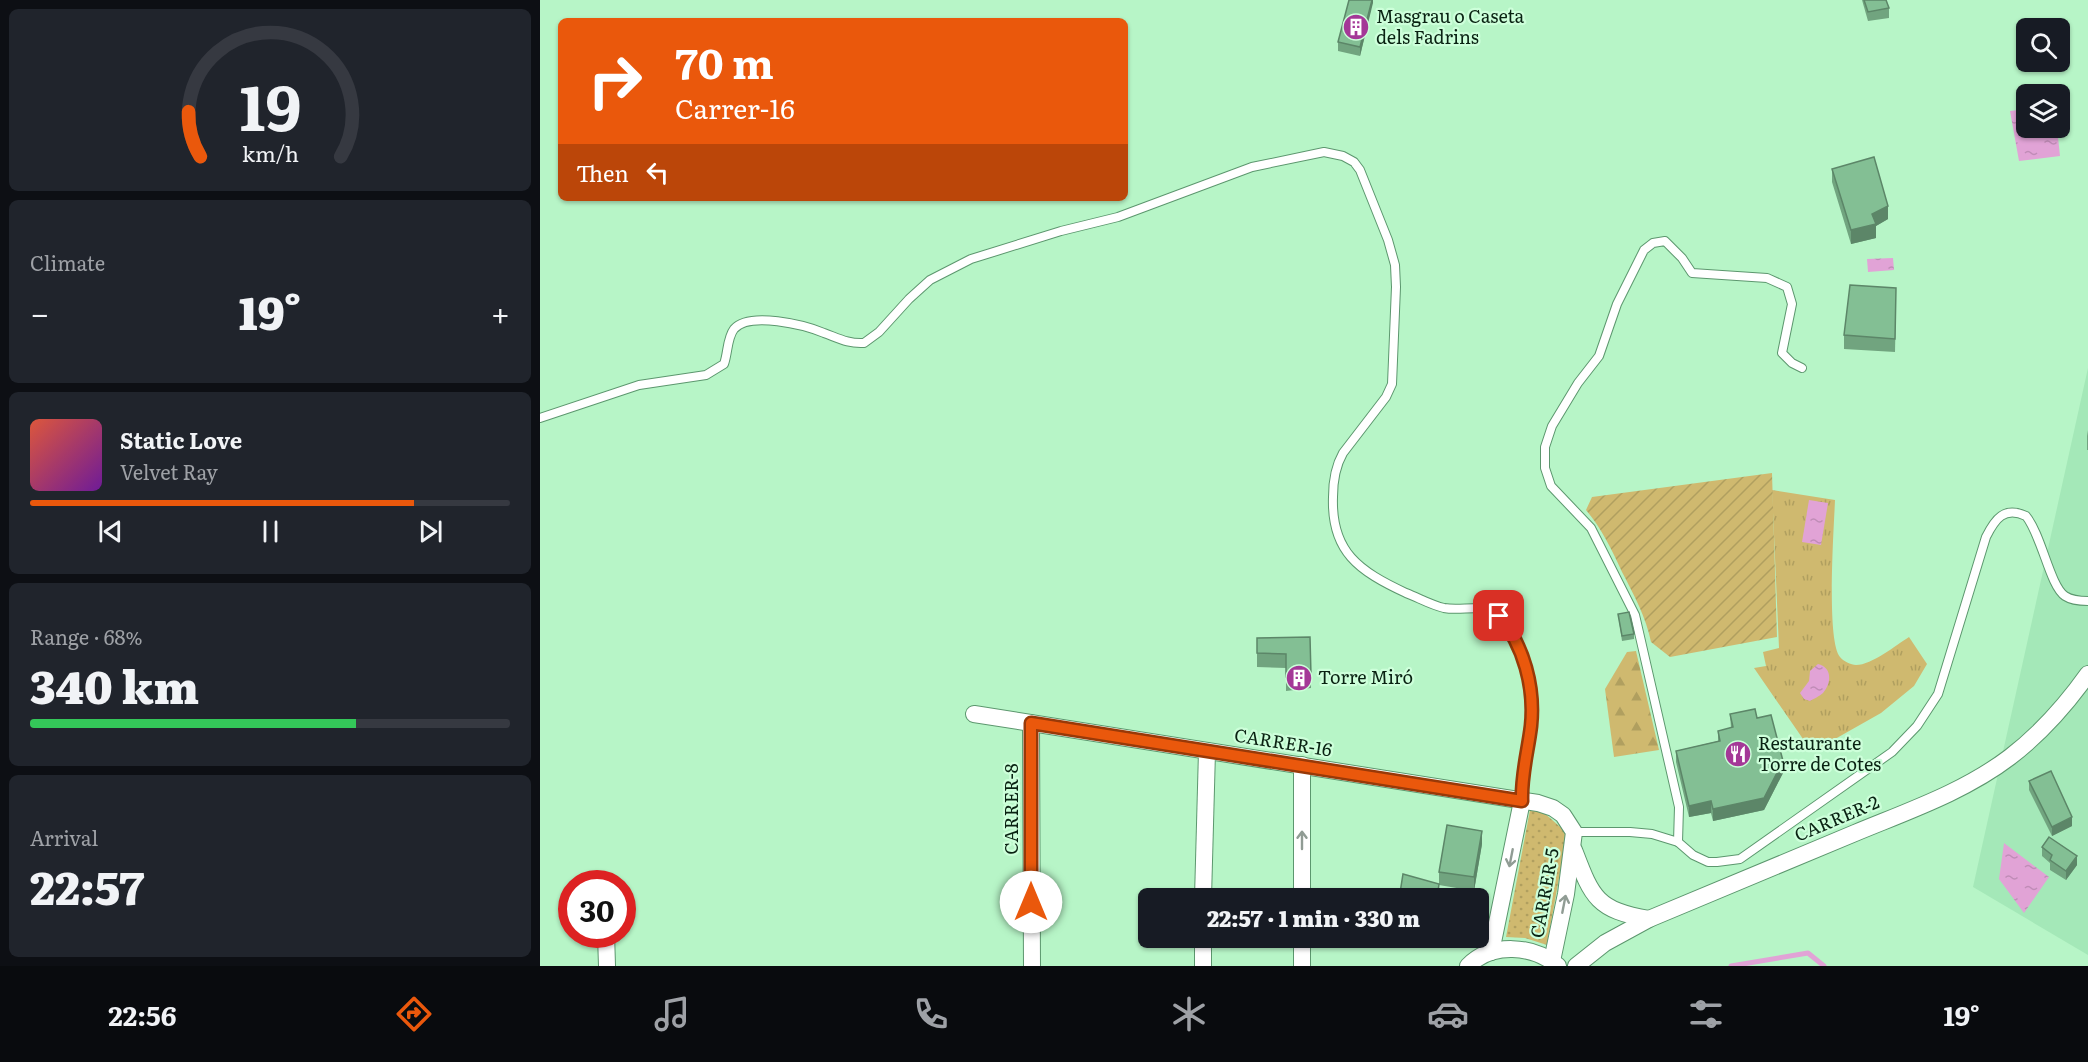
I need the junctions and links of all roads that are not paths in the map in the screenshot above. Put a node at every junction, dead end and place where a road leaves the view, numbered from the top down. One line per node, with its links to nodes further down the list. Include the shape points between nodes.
1 (1802, 368): 11 (lane, via 1782,353 1792,304 1787,287 1767,278 1692,273 1665,241 1653,243 1644,250 1629,277 1599,356 1560,411 1545,447 1545,468 1551,486 1591,528 1635,615 1679,807)
2 (540, 418): 9 (lane, via 639,385 715,371 724,364 734,330 747,321 782,322 843,342 864,343 930,280 971,259 1118,217 1252,167 1324,152 1343,156 1360,170 1377,209 1392,254 1396,287 1392,384 1338,462 1332,511 1336,533 1353,560 1393,587 1446,608 1487,609 1504,622 1525,664 1532,699)
3 (2088, 601): 11 (lane, via 2067,598 2058,590 2041,542 2026,516 2010,512 2001,516 1986,537 1938,694 1907,738 1893,752 1746,856 1708,862)
4 (2088, 674): 14 (street, CARRER-2, via 2046,725 2010,757 1952,791)
5 (974, 714): 6 (street, CARRER-16)
6 (1031, 723): 7 (street, CARRER-16); 21 (street, CARRER-8)
7 (1207, 751): 8 (street, CARRER-16); 12 (street)
8 (1302, 765): 9 (street, CARRER-16); 13 (street, one-way to 8)
9 (1522, 801): 10 (street, CARRER-16, via 1553,808 1567,819); 18 (street, one-way to 18)
10 (1574, 840): 11 (lane, via 1643,832); 14 (street, CARRER-16, via 1591,890 1606,906); 19 (street, CARRER-5, one-way to 10)
11 (1678, 842)
12 (1203, 888)
13 (1302, 888)
14 (1649, 919): 25 (street, CARRER-2, via 1602,945)
15 (606, 948): 20 (street)
16 (1203, 948): 22 (street)
17 (1302, 948): 23 (street)
18 (1491, 952): 19 (street, via 1533,952); 24 (street)
19 (1555, 964)
20 (607, 966)
21 (1032, 966)
22 (1203, 966)
23 (1302, 966)
24 (1468, 966)
25 (1576, 966)

